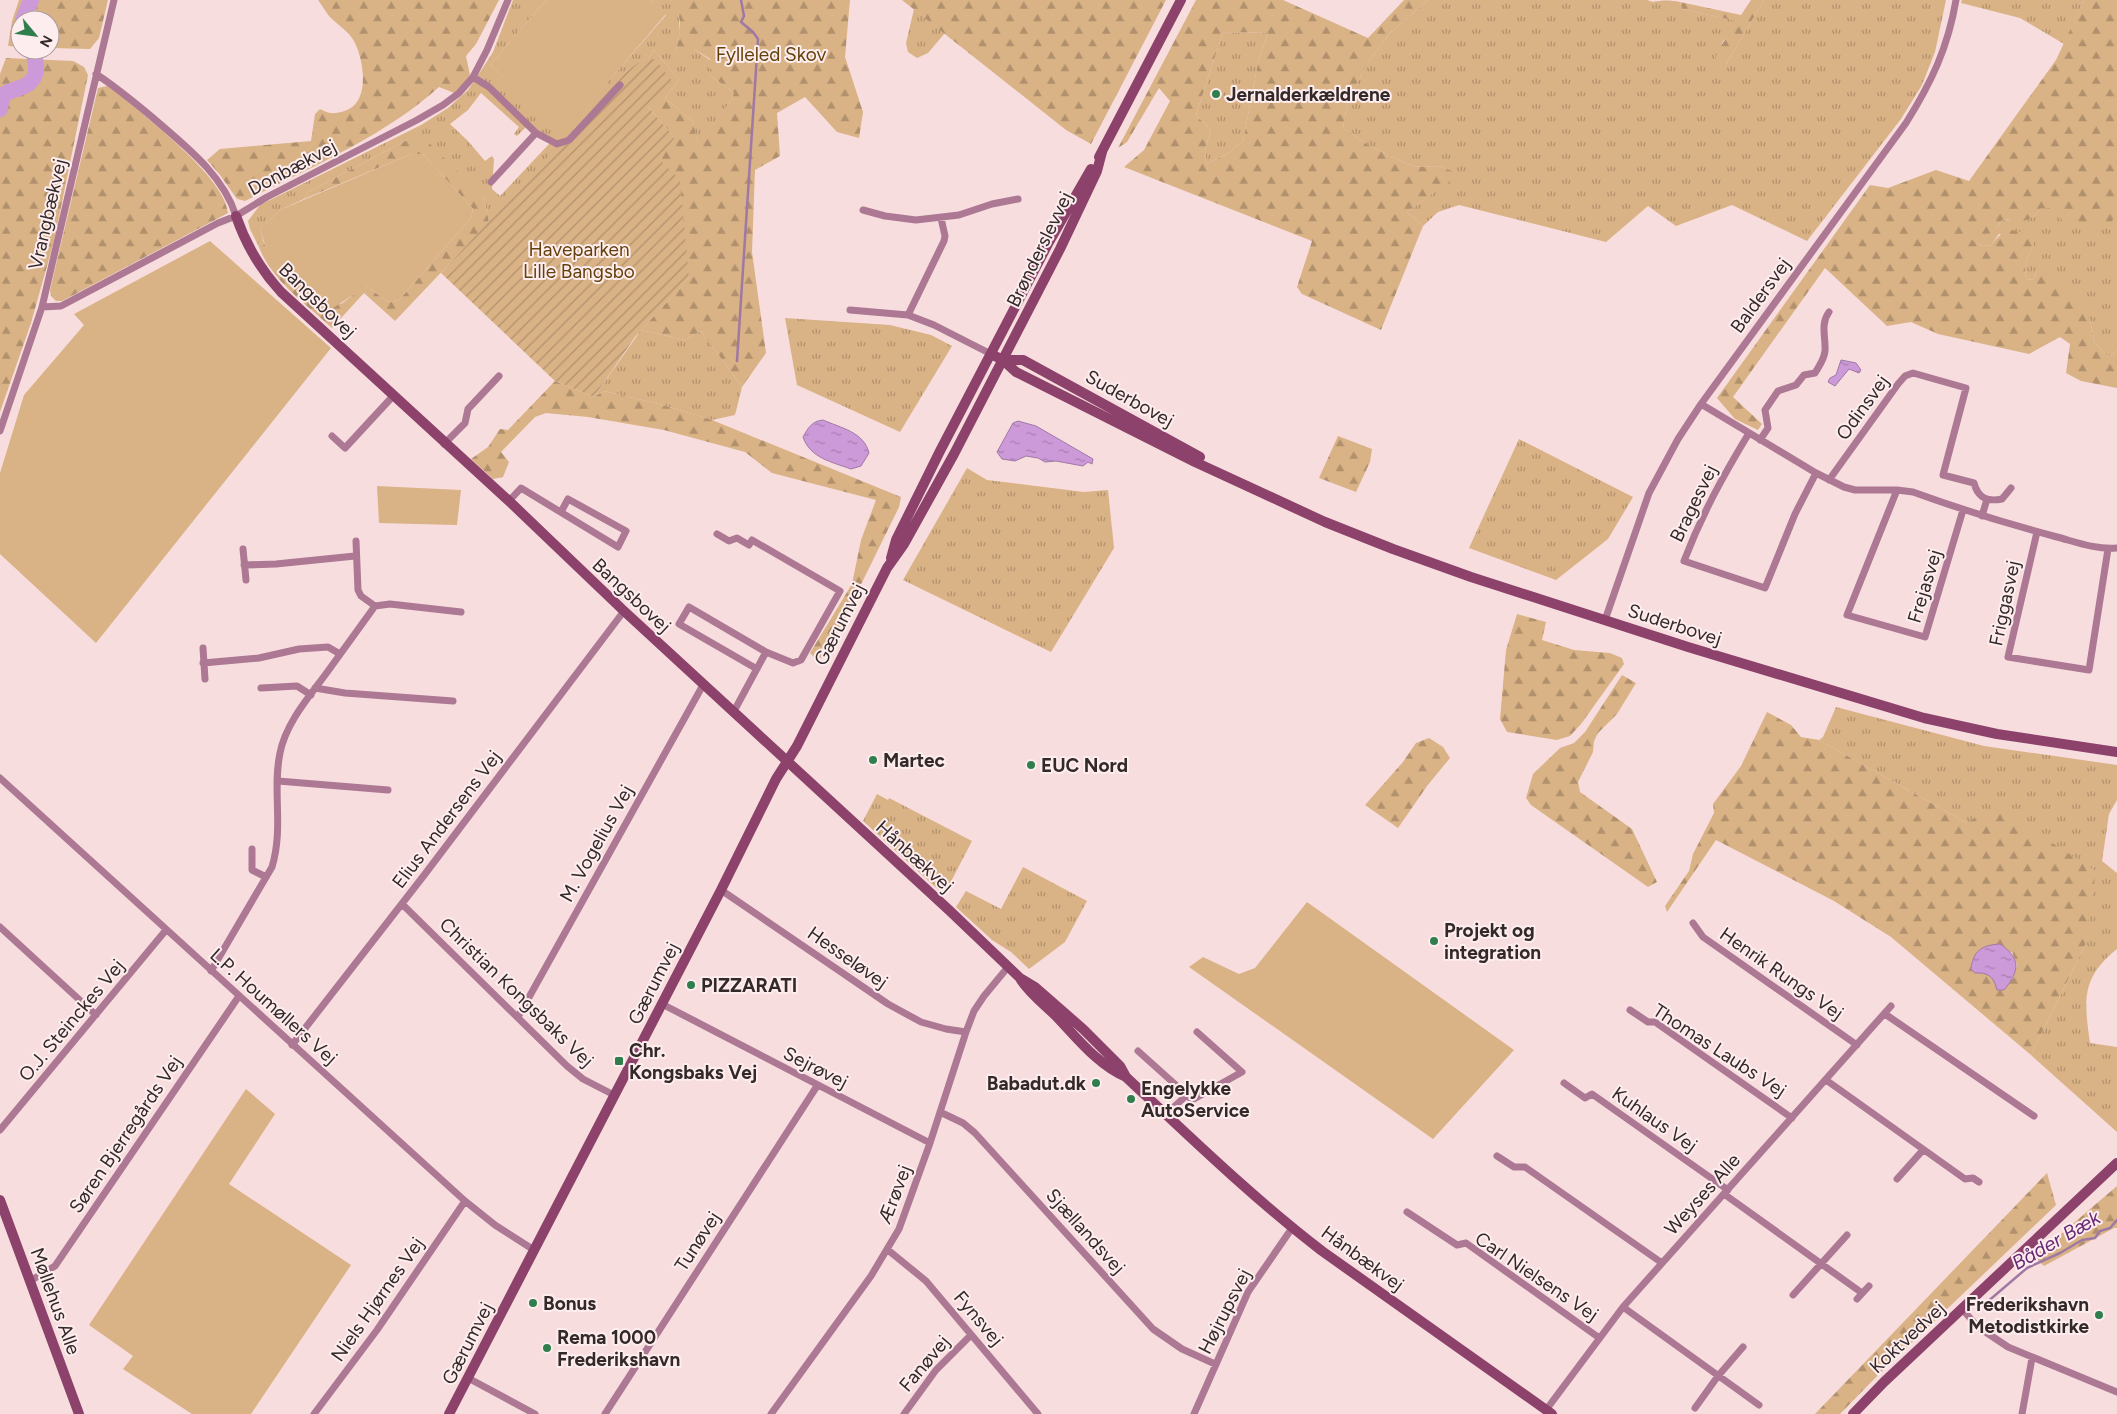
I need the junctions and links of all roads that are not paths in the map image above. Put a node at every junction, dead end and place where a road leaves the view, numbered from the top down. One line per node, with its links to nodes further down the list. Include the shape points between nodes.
1 (114, 0): 5 (street, Vrangbækvej)
2 (508, 0): 6 (street, Donbækvej)
3 (1181, 0): 9 (street, Brønderslevvej)
4 (1956, 0): 23 (street, Baldersvej, via 1942,55 1928,88 1906,123)
5 (96, 74): 13 (street, via 114,85 191,150 231,201); 15 (street, Vrangbækvej)
6 (473, 77): 8 (street, via 489,87); 13 (street, Donbækvej, via 459,93 426,116)
7 (620, 85): 8 (street, via 569,140 557,144)
8 (536, 133): 10 (street)
9 (1102, 152): 19 (street, Brønderslevvej, via 1049,242); 20 (street, Brønderslevvej, via 1097,171 1060,249)
10 (491, 182)
11 (1018, 198): 14 (street)
12 (863, 210): 14 (street, via 916,220)
13 (236, 216): 15 (street, Donbækvej, via 61,306); 22 (street, Bangsbovej, via 244,238 266,276 280,292)
14 (941, 218): 18 (street, via 944,241)
15 (42, 307): 24 (street, Vrangbækvej)
16 (850, 310): 18 (street)
17 (1829, 312): 27 (street, via 1824,320 1823,360 1815,373 1804,375 1796,385 1778,391 1765,410 1768,428)
18 (908, 315): 19 (street)
19 (991, 354): 20 (street, Suderbovej); 46 (street, Gærumvej, via 900,531)
20 (1003, 360): 46 (street, Gærumvej, via 950,462); 51 (street, Suderbovej, via 1016,372 1195,462 1325,522 1393,549)
21 (499, 376): 28 (street, via 468,409 465,423)
22 (394, 395): 26 (street, via 345,448); 28 (street, Bangsbovej)
23 (1701, 404): 25 (street); 51 (street, Baldersvej, via 1649,494)
24 (0, 431)
25 (1749, 433): 27 (street); 29 (street, Bragesvej, via 1705,510 1684,561 1765,588 1788,529)
26 (332, 436)
27 (1760, 440): 29 (street)
28 (444, 444): 34 (street, Bangsbovej)
29 (1816, 474): 30 (street)
30 (1829, 480): 32 (street, via 1855,490); 33 (street, Odinsvej, via 1898,384 1913,373 1966,388 1943,475 1974,483 1980,496)
31 (2011, 488): 33 (street, via 2002,498)
32 (1897, 490): 35 (street, via 1913,492); 35 (street, Frejasvej, via 1848,615 1925,636)
33 (1987, 499): 37 (street)
34 (509, 501): 36 (street, Bangsbovej, via 521,488); 49 (street, Bangsbovej)
35 (1963, 510): 37 (street)
36 (561, 512): 36 (street, Bangsbovej, via 568,499 626,531 618,547)
37 (1982, 516): 38 (street)
38 (2037, 532): 43 (street); 43 (street, Friggasvej, via 2008,657 2089,670)
39 (717, 534): 53 (street, Bangsbovej, via 728,541 737,538 748,545 752,540 840,591 801,660 792,664)
40 (356, 541): 44 (street)
41 (2117, 548): 43 (street)
42 (243, 549): 45 (street)
43 (2108, 549)
44 (355, 556): 45 (street); 48 (street, via 358,590)
45 (244, 565): 47 (street)
46 (887, 568): 64 (street, Gærumvej)
47 (246, 580)
48 (375, 606): 50 (street, via 390,604); 54 (street)
49 (624, 611): 58 (street, Bangsbovej); 71 (street, Elius Andersens Vej)
50 (461, 612)
51 (1605, 620): 63 (street, Suderbovej, via 1924,718 1997,734)
52 (203, 648): 55 (street)
53 (766, 652): 56 (street); 56 (street, Bangsbovej, via 689,607 679,624)
54 (340, 654): 55 (street, via 328,647); 60 (street)
55 (204, 663): 57 (street)
56 (757, 669): 62 (street)
57 (205, 679)
58 (703, 685): 62 (street, Bangsbovej); 83 (street, M. Vogelius Vej)
59 (261, 688): 60 (street, via 297,686)
60 (313, 692): 61 (street); 66 (street, via 284,738)
61 (453, 701)
62 (733, 713): 64 (street, Bangsbovej)
63 (2117, 752)
64 (786, 762): 70 (street, Gærumvej); 75 (street, Hånbækvej)
65 (0, 778): 74 (street, L.P. Houmøllers Vej)
66 (278, 781): 67 (street); 69 (street, via 278,838)
67 (388, 790)
68 (252, 848): 69 (street, via 252,870)
69 (266, 877): 76 (street)
70 (721, 890): 78 (street, Gærumvej); 84 (street, Hesseløvej, via 888,1004 920,1022)
71 (402, 904): 83 (street, Christian Kongsbaks Vej); 86 (street, Elius Andersens Vej)
72 (1693, 923): 87 (street, Henrik Rungs Vej, via 1703,937)
73 (0, 927): 82 (street)
74 (166, 930): 76 (street, L.P. Houmøllers Vej); 82 (street, O.J. Steinckes Vej)
75 (1008, 967): 84 (street, Ærøvej, via 984,996); 95 (street, Hånbækvej, via 1083,1028 1120,1066 1126,1077)
76 (211, 971): 77 (street, L.P. Houmøllers Vej)
77 (239, 996): 86 (street, L.P. Houmøllers Vej); 115 (street, Søren Bjerregårds Vej, via 55,1266)
78 (662, 1004): 91 (street, Sejrøvej); 92 (street, Gærumvej)
79 (1891, 1006): 81 (street, Weyses Alle)
80 (1630, 1010): 97 (street, Thomas Laubs Vej, via 1648,1022 1655,1022)
81 (1885, 1014): 87 (street, Weyses Alle); 96 (street)
82 (96, 1015): 98 (street, O.J. Steinckes Vej)
83 (518, 1018): 92 (street, Christian Kongsbaks Vej, via 566,1066)
84 (966, 1032): 94 (street, Ærøvej)
85 (1197, 1032): 93 (street, via 1242,1072 1192,1100)
86 (292, 1045): 107 (street, L.P. Houmøllers Vej)
87 (1857, 1045): 89 (street, Weyses Alle)
88 (1138, 1051): 93 (street)
89 (1826, 1080): 97 (street, Weyses Alle); 100 (street)
90 (1564, 1083): 105 (street, Kuhlaus Vej, via 1585,1098 1592,1094)
91 (817, 1086): 99 (street, Sejrøvej); 135 (street, Tunøvej)
92 (614, 1095): 111 (street, Gærumvej)
93 (1187, 1095): 95 (street)
94 (940, 1112): 99 (street, Ærøvej); 124 (street, Sjællandsvej, via 975,1133 1153,1329 1182,1349)
95 (1166, 1114): 109 (street, Hånbækvej)
96 (2034, 1116)
97 (1792, 1118): 105 (street, Weyses Alle)
98 (0, 1130)
99 (930, 1143): 112 (street, Ærøvej, via 909,1204)
100 (1923, 1150): 103 (street); 104 (street, via 1965,1179)
101 (1497, 1156): 113 (street, via 1514,1167 1525,1167)
102 (2117, 1163): 119 (street, Koktvedvej)
103 (1897, 1178)
104 (1979, 1182)
105 (1726, 1192): 113 (street, Weyses Alle); 114 (street)
106 (0, 1200): 115 (street, Møllehus Alle)
107 (465, 1200): 111 (street, L.P. Houmøllers Vej, via 501,1230); 132 (street, Niels Hjørnes Vej)
108 (1407, 1212): 121 (street, Carl Nielsens Vej, via 1457,1246 1466,1242)
109 (1292, 1228): 124 (street, Højrupsvej, via 1248,1292); 130 (street, Hånbækvej)
110 (1847, 1235): 114 (street)
111 (534, 1250): 126 (street, Gærumvej)
112 (888, 1250): 120 (street, Fynsvej, via 926,1280); 136 (street, Ærøvej)
113 (1662, 1263): 118 (street, Weyses Alle)
114 (1821, 1264): 116 (street, via 1859,1296); 117 (street)
115 (30, 1281): 131 (street, Møllehus Alle)
116 (1869, 1286)
117 (1793, 1295)
118 (1622, 1307): 121 (street, Weyses Alle); 125 (street)
119 (1962, 1309): 123 (street, via 1992,1338); 140 (street, Koktvedvej)
120 (971, 1335): 137 (street, Fanøvej, via 936,1370); 138 (street, Fynsvej)
121 (1598, 1337): 130 (street, Weyses Alle)
122 (1743, 1347): 125 (street)
123 (2032, 1358): 127 (street); 141 (street)
124 (1215, 1364): 139 (street, Højrupsvej)
125 (1718, 1376): 128 (street); 129 (street)
126 (468, 1378): 133 (street, Gærumvej); 134 (street)
127 (2117, 1392)
128 (1759, 1405)
129 (1695, 1408)
130 (1549, 1412)
131 (79, 1414)
132 (314, 1414)
133 (449, 1414)
134 (535, 1414)
135 (605, 1414)
136 (771, 1414)
137 (904, 1414)
138 (1038, 1414)
139 (1194, 1414)
140 (1853, 1414)
141 (2022, 1414)

